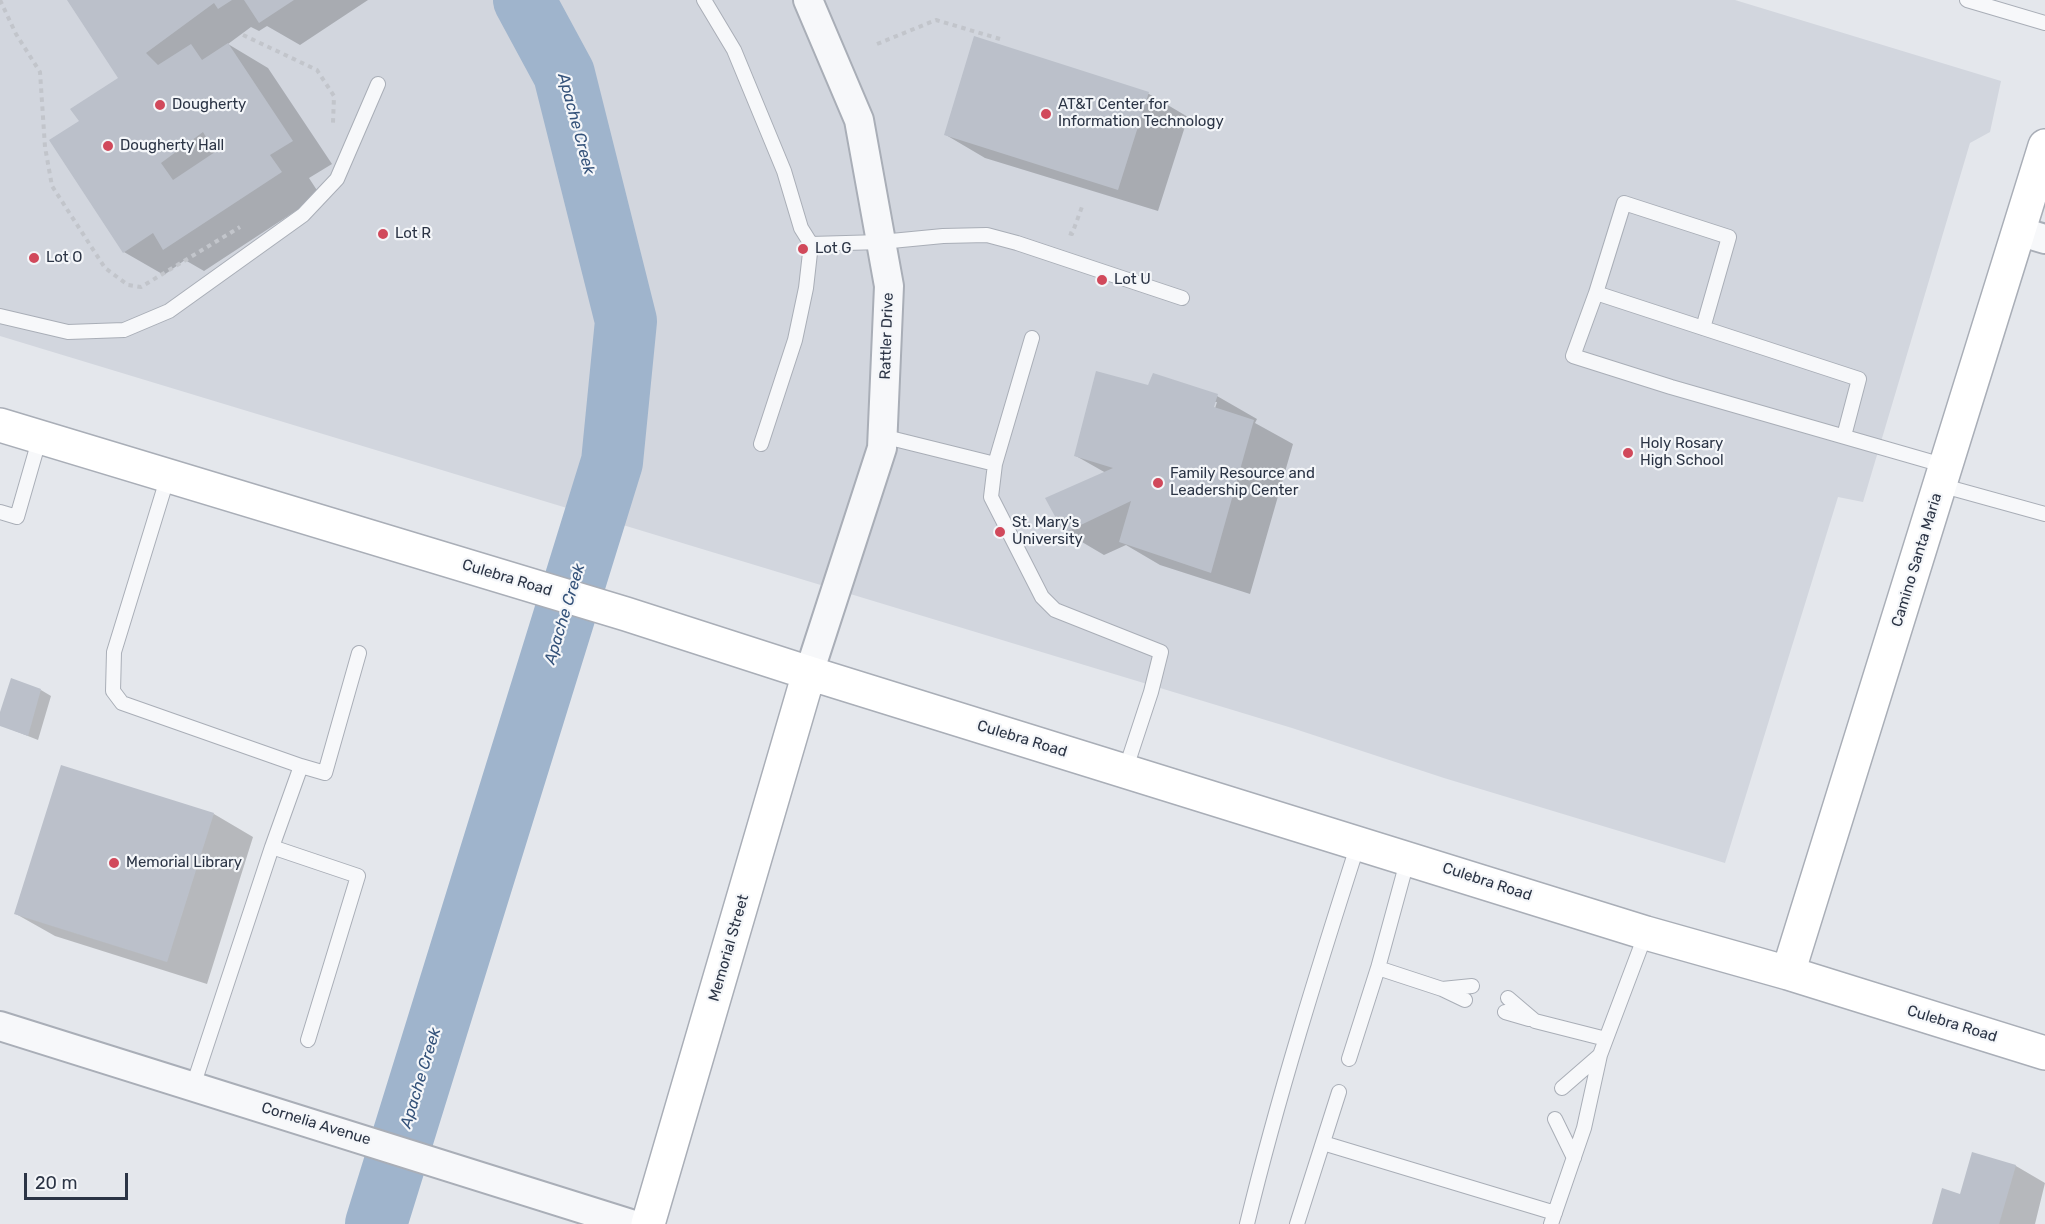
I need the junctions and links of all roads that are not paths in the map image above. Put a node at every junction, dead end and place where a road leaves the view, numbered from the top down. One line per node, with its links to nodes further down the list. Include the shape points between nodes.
1 (704, 0): 9 (lane, via 734,50 784,171 801,228)
2 (807, 0): 8 (street, Rattler Drive, via 859,120)
3 (1967, 0): 4 (lane)
4 (2045, 22)
5 (378, 84): 12 (lane, via 337,179 303,215 169,311 124,330 68,332)
6 (2045, 146): 7 (main road, Camino Santa Maria)
7 (2032, 235): 21 (main road, Camino Santa Maria)
8 (881, 242): 9 (lane); 11 (lane, via 987,235); 16 (street, Rattler Drive, via 889,286)
9 (811, 244): 19 (lane, via 795,340)
10 (1596, 293): 13 (lane); 13 (lane, via 1624,203 1708,230 1729,237); 17 (lane, via 1573,356)
11 (1182, 298)
12 (0, 316)
13 (1702, 328): 17 (lane, via 1859,379)
14 (1032, 338): 20 (lane)
15 (0, 425): 18 (main road, Culebra Road)
16 (882, 436): 20 (lane); 26 (street, Rattler Drive, via 882,448)
17 (1844, 436): 21 (lane)
18 (40, 437): 22 (main road, Culebra Road); 23 (lane, via 17,517)
19 (761, 444)
20 (995, 464): 28 (lane, via 991,497 1042,597 1055,610 1161,652)
21 (1943, 475): 24 (lane); 34 (main road, Camino Santa Maria)
22 (168, 476): 26 (main road, Culebra Road); 27 (lane, via 114,652 113,692 122,703)
23 (0, 512)
24 (2045, 514)
25 (359, 653): 27 (lane, via 324,773)
26 (809, 673): 28 (main road, Culebra Road); 53 (main road, Memorial Street)
27 (301, 766): 30 (lane)
28 (1125, 771): 29 (main road, Culebra Road)
29 (1358, 844): 31 (main road, Culebra Road); 54 (lane)
30 (272, 847): 40 (lane, via 358,876); 45 (lane)
31 (1408, 858): 32 (main road, Culebra Road); 33 (lane)
32 (1646, 933): 34 (main road, Culebra Road); 41 (lane)
33 (1378, 968): 36 (lane); 44 (lane)
34 (1788, 973): 42 (main road, Culebra Road)
35 (1472, 986): 36 (lane)
36 (1442, 989): 37 (lane)
37 (1465, 1000)
38 (1507, 1005): 41 (lane, via 1535,1021)
39 (0, 1026): 45 (street, Cornelia Avenue)
40 (308, 1040)
41 (1606, 1040): 43 (lane)
42 (2045, 1053)
43 (1600, 1055): 46 (lane); 50 (lane)
44 (1349, 1059)
45 (193, 1086): 52 (street, Cornelia Avenue)
46 (1562, 1088)
47 (1339, 1092): 49 (lane)
48 (1555, 1119): 50 (lane)
49 (1323, 1143): 51 (lane); 55 (lane)
50 (1574, 1158): 51 (lane)
51 (1553, 1219)
52 (631, 1224)
53 (648, 1224)
54 (1247, 1224)
55 (1297, 1224)

